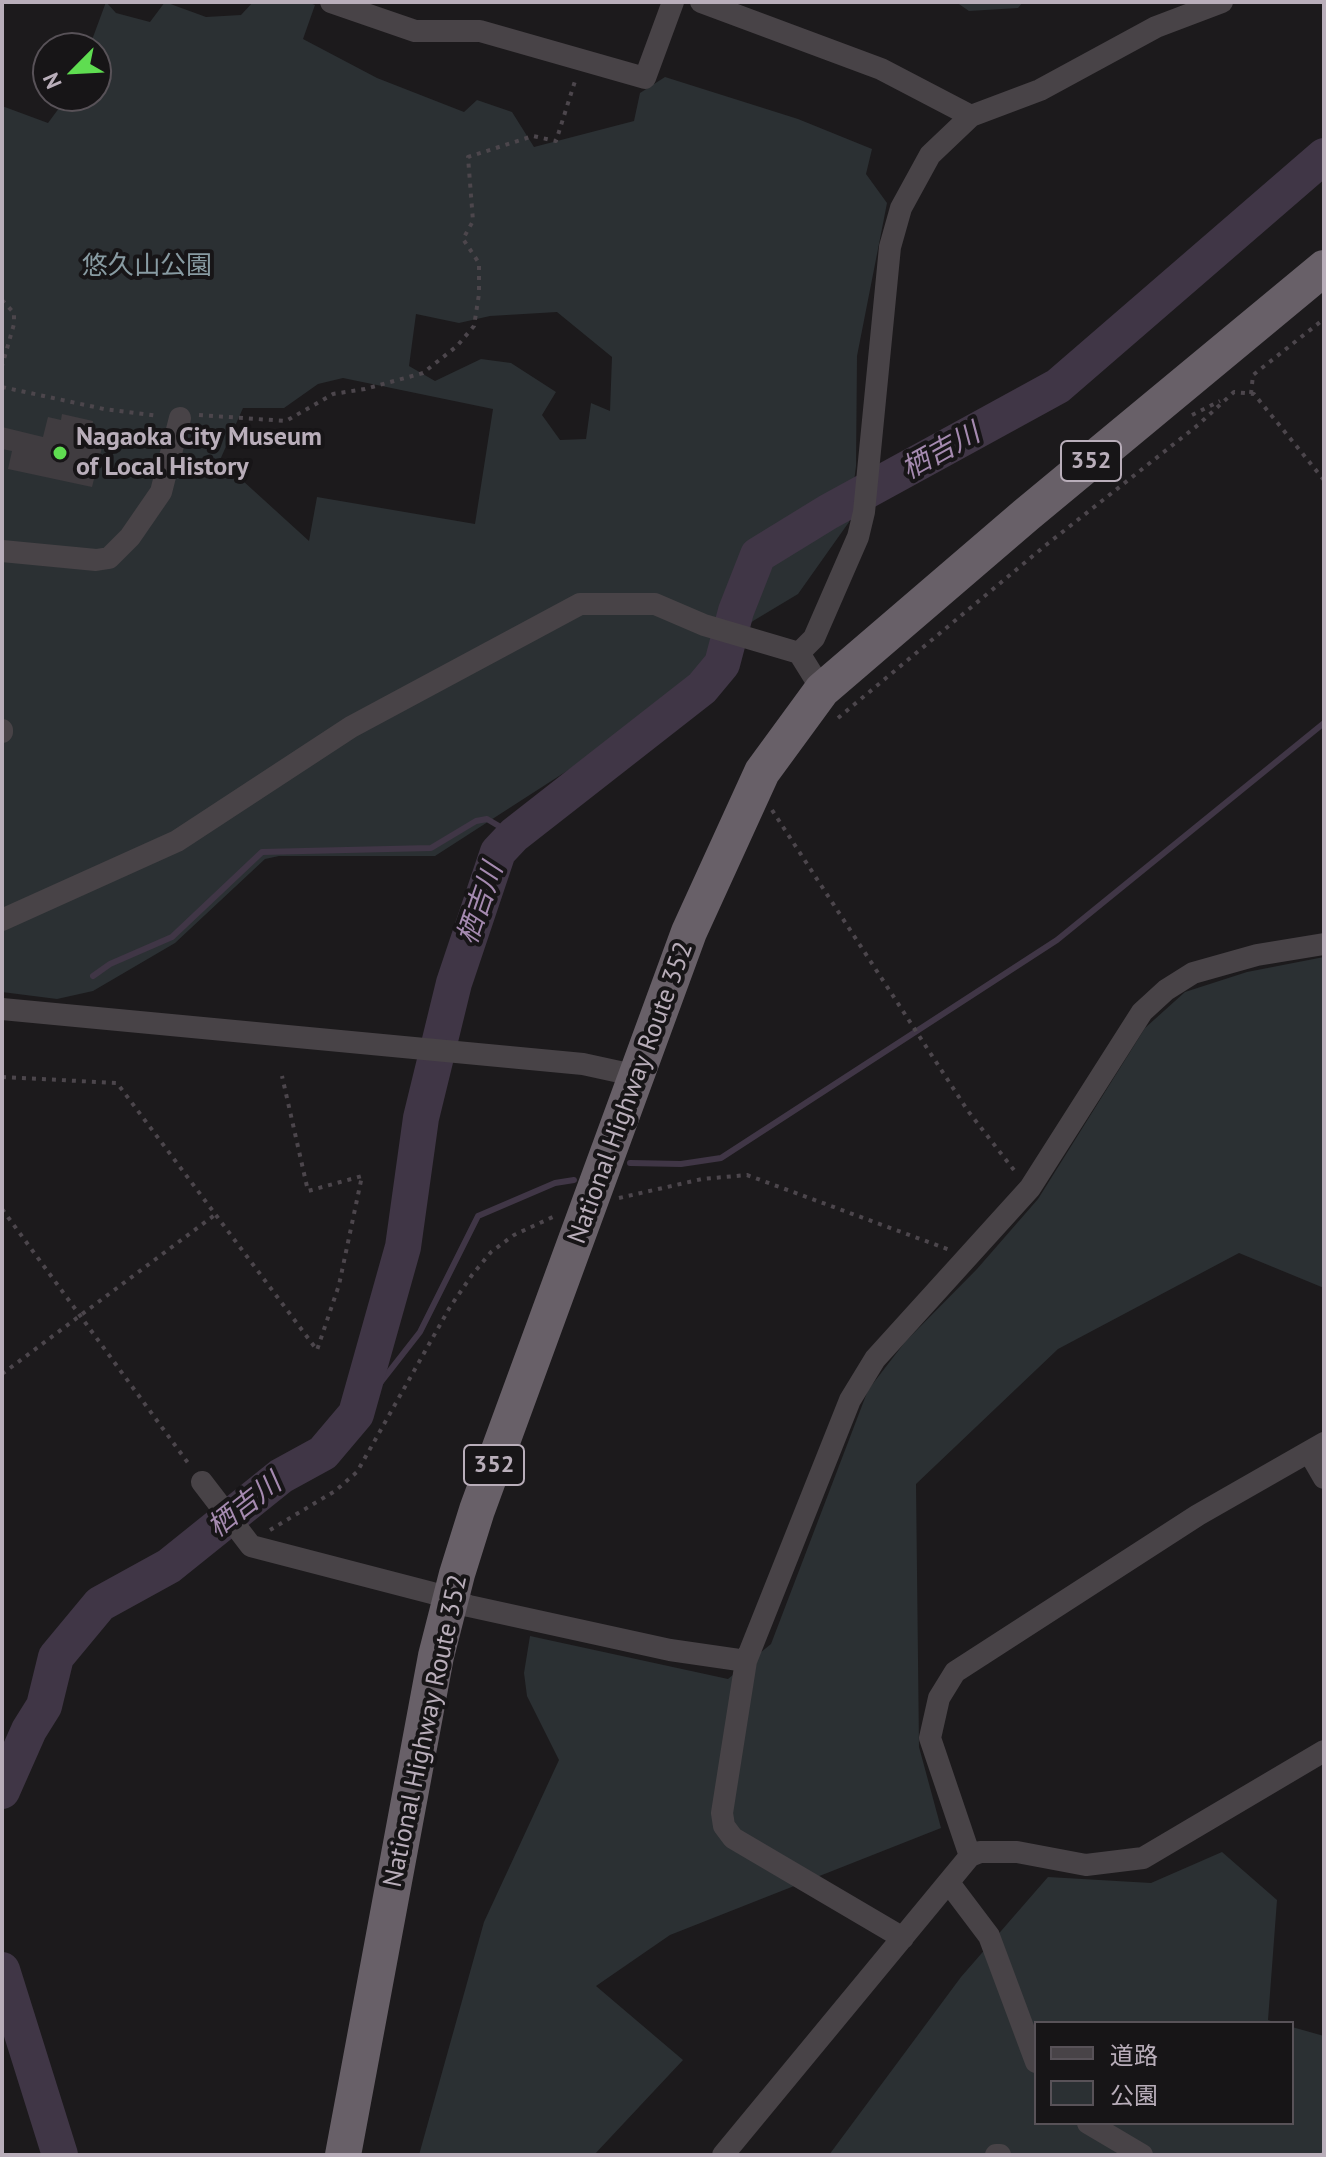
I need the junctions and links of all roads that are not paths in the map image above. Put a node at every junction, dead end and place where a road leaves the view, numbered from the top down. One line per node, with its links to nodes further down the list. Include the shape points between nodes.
1 (331, 2): 2 (street, via 415,31 480,31 645,78)
2 (673, 2)
3 (701, 2): 5 (street, via 881,69)
4 (1222, 2): 5 (street, via 1156,27 1040,90)
5 (971, 116): 9 (street, via 930,155 901,208 890,247 864,512 814,638)
6 (1324, 268): 10 (highway, National Highway Route 352 / 352)
7 (180, 418): 8 (street, via 161,492 109,558)
8 (2, 551)
9 (799, 653): 10 (street); 11 (street, via 704,625 655,604 580,604 351,727 177,841)
10 (822, 690): 14 (highway, National Highway Route 352 / 352, via 762,772 766,805 689,932)
11 (2, 920)
12 (1324, 944): 19 (street, via 1193,973 1142,1012 1030,1188 861,1376)
13 (2, 1009): 14 (street, via 471,1052 583,1064)
14 (638, 1076): 18 (highway, National Highway Route 352 / 352, via 477,1510)
15 (1316, 1448): 16 (street); 21 (street, via 1198,1515 955,1672 939,1698 930,1738)
16 (1324, 1478)
17 (202, 1482): 18 (street, via 247,1542)
18 (452, 1601): 19 (street, via 670,1650); 26 (highway, National Highway Route 352 / 352, via 436,1656)
19 (746, 1661): 23 (street, via 728,1760 724,1826 733,1838)
20 (1324, 1751): 21 (street, via 1143,1858 1086,1865 1017,1852)
21 (970, 1856): 22 (street)
22 (949, 1883): 23 (street); 24 (street, via 989,1936)
23 (903, 1938): 27 (street)
24 (1034, 2057)
25 (1091, 2125): 28 (street)
26 (343, 2155)
27 (723, 2155)
28 (1142, 2155)

